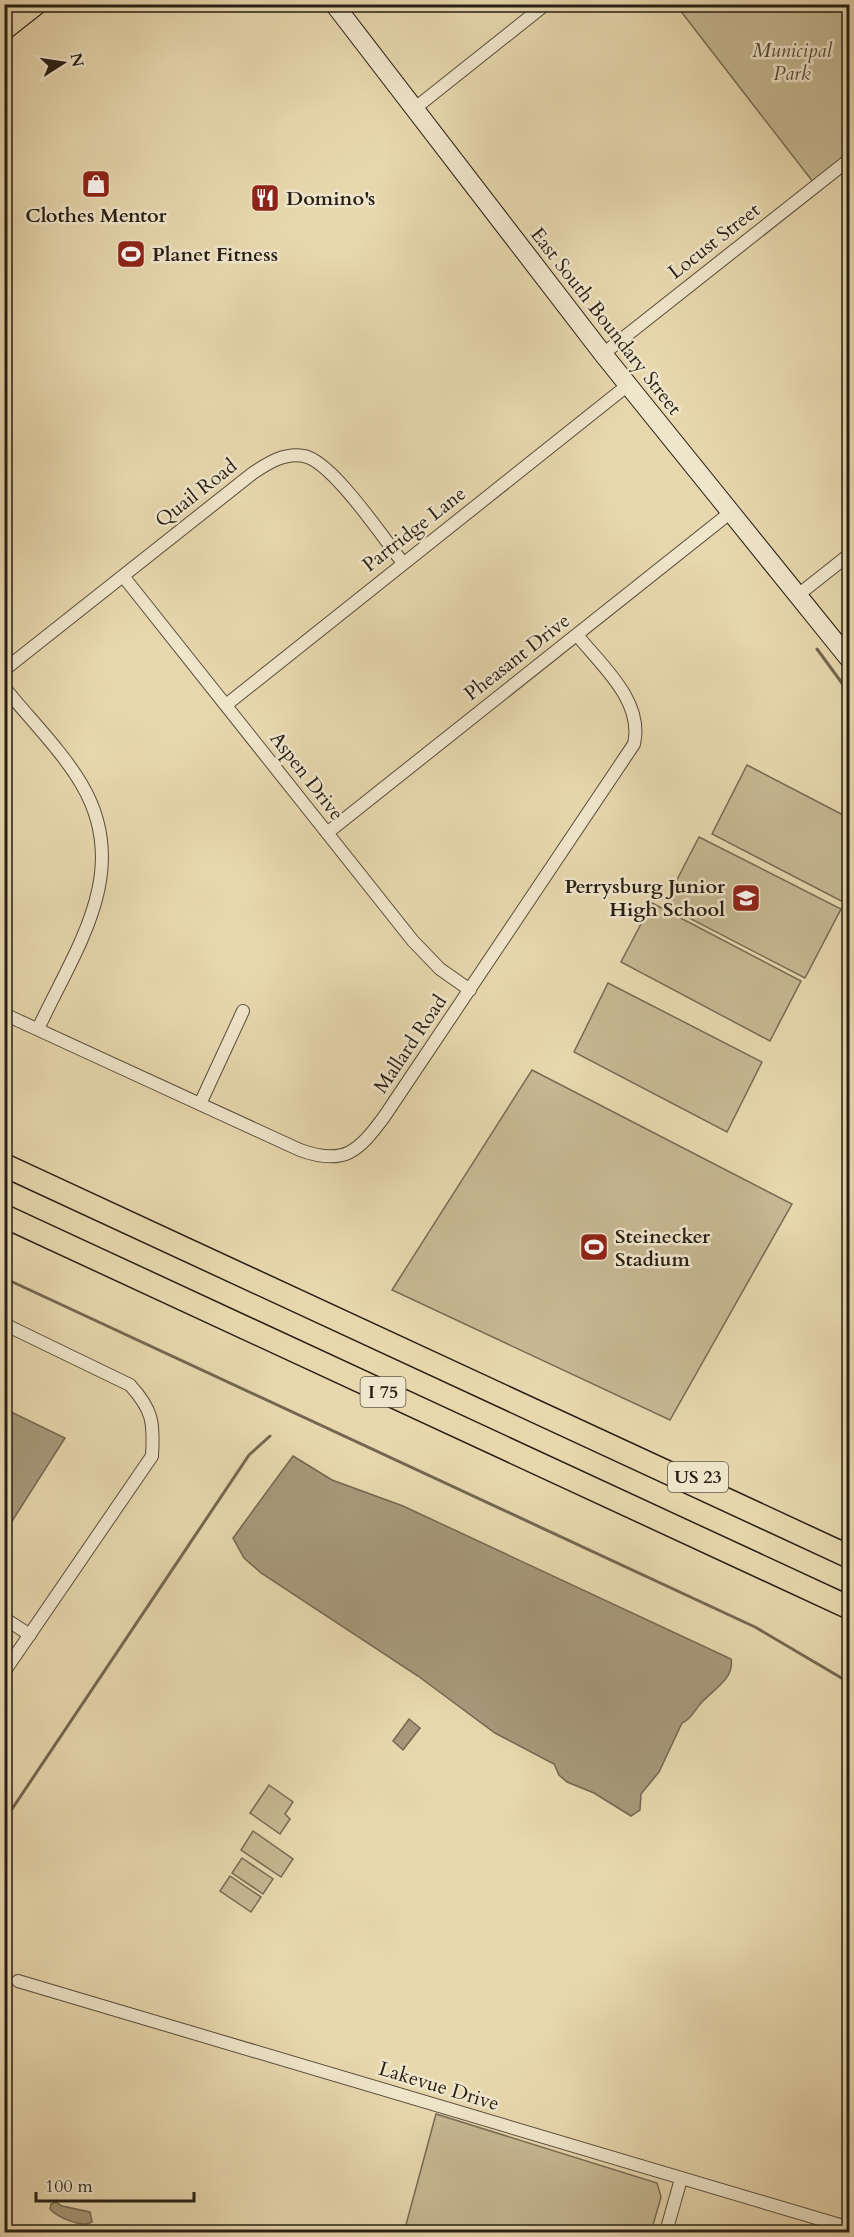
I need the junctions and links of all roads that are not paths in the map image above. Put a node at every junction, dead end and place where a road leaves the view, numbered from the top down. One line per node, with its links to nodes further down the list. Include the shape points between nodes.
1 (37, 4): 4 (main road)
2 (334, 4): 5 (street, East South Boundary Street)
3 (546, 4): 5 (street)
4 (4, 30)
5 (414, 109): 7 (street, East South Boundary Street)
6 (849, 159): 7 (street, Locust Street)
7 (603, 354): 8 (street, East South Boundary Street)
8 (628, 385): 9 (street, East South Boundary Street); 11 (street, Partridge Lane)
9 (731, 512): 13 (street, East South Boundary Street); 14 (street, Pheasant Drive)
10 (849, 554): 13 (street)
11 (403, 563): 12 (street, Quail Road, via 329,470 309,457 296,455 280,458 253,473); 18 (street, Partridge Lane)
12 (123, 576): 16 (street, Quail Road); 18 (street, Aspen Drive)
13 (798, 595): 15 (street, East South Boundary Street)
14 (577, 634): 19 (street, Pheasant Drive); 20 (street, Mallard Road, via 632,708 637,727 634,744)
15 (849, 660)
16 (4, 670)
17 (4, 687): 23 (street, via 80,782 96,813 103,848 104,867 97,902)
18 (226, 705): 19 (street, Aspen Drive)
19 (327, 833): 20 (street, Aspen Drive, via 428,958)
20 (470, 990): 24 (street, Mallard Road, via 370,1136 346,1155 314,1155)
21 (243, 1011): 24 (street)
22 (4, 1014): 23 (street, Mallard Road)
23 (38, 1029): 24 (street, Mallard Road)
24 (200, 1104)
25 (4, 1166): 28 (highway, I 75)
26 (4, 1216): 31 (highway, I 75)
27 (4, 1324): 35 (street, via 130,1385 145,1401 154,1426 152,1456)
28 (546, 1417): 29 (highway, US 23); 30 (highway, I 75)
29 (849, 1540)
30 (849, 1557)
31 (762, 1569): 32 (highway, I 75); 34 (highway, via 795,1595)
32 (849, 1608)
33 (4, 1618): 35 (street)
34 (849, 1624)
35 (30, 1635): 36 (street)
36 (4, 1672)
37 (18, 1981): 38 (street, Lakevue Drive)
38 (681, 2179): 39 (street, Lakevue Drive); 40 (street)
39 (849, 2228)
40 (666, 2232)

